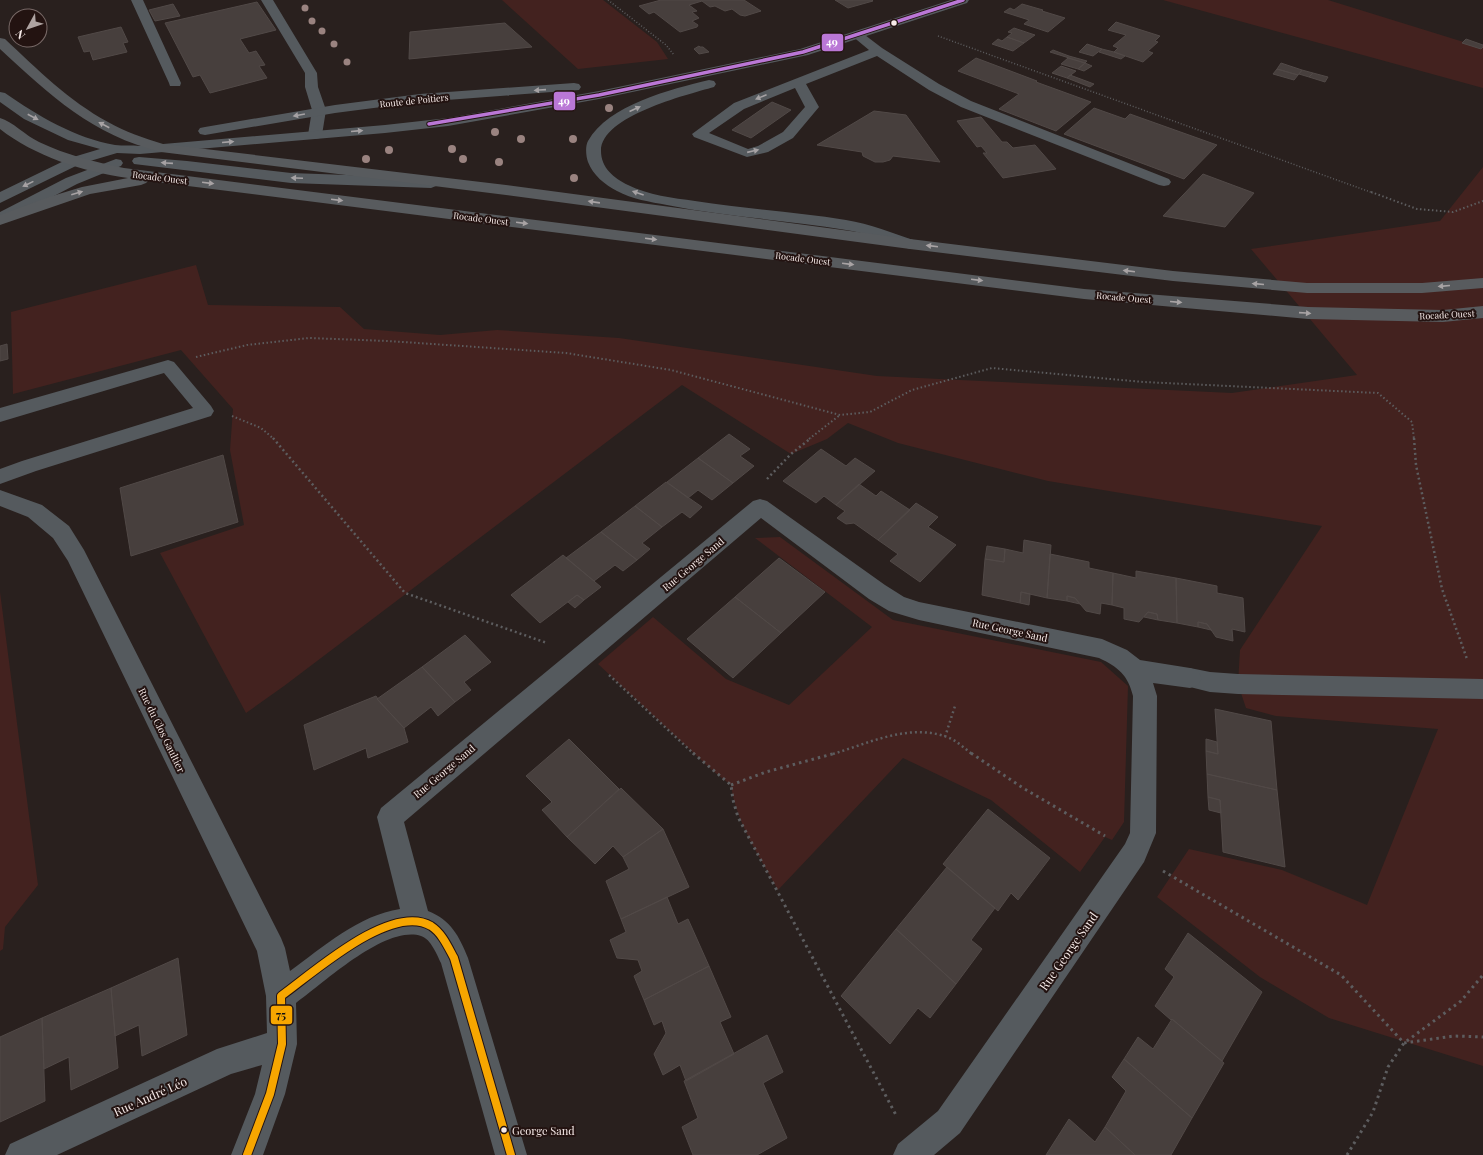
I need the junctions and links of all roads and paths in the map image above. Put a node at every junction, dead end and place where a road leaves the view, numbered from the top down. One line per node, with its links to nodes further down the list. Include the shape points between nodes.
1 (137, 0): 12 (lane)
2 (267, 0): 14 (lane, via 311,73 309,82)
3 (608, 0): 10 (path, via 666,45)
4 (963, 0): 5 (street, Route de Poitiers)
5 (902, 20): 6 (street, Route de Poitiers); 26 (path, via 916,29 1417,208 1453,212)
6 (857, 35): 8 (lane); 9 (street, Route de Poitiers)
7 (0, 42): 17 (main road, one-way to 7, via 102,125 62,97)
8 (878, 51): 11 (lane); 23 (lane, via 966,104)
9 (803, 52): 10 (street, Route de Poitiers); 28 (street, one-way to 9, via 851,226 694,206 646,196 622,188 607,178 596,166 592,152 594,141 603,129 618,117 639,107 774,65)
10 (690, 75): 14 (street, Route de Poitiers, one-way to 14, via 594,86 420,98); 16 (street, Route de Poitiers, one-way to 10, via 448,122 599,95)
11 (798, 82): 11 (lane, one-way to 11, via 739,106 699,134 747,153 788,136 812,107)
12 (175, 83)
13 (0, 96): 20 (street, one-way to 20, via 29,116)
14 (319, 112): 16 (lane); 17 (street, Route de Poitiers, one-way to 17)
15 (0, 122): 19 (main road, Rocade Ouest, via 20,137)
16 (315, 134): 18 (street, Route de Poitiers, one-way to 16)
17 (139, 142): 18 (main road); 20 (street, Route de Poitiers)
18 (161, 148): 20 (street, Route de Poitiers); 24 (main road)
19 (76, 161): 20 (street); 21 (main road, Rocade Ouest); 25 (street, one-way to 25)
20 (121, 161): 21 (main road, Rocade Ouest); 22 (main road, Rocade Ouest); 24 (street, one-way to 20, via 291,178 187,165)
21 (101, 168): 27 (street)
22 (156, 177): 27 (main road, one-way to 22, via 87,190); 30 (main road, Rocade Ouest, one-way to 30, via 1084,294 1308,313 1443,316)
23 (1164, 182)
24 (448, 184): 28 (main road, one-way to 24)
25 (0, 198)
26 (1483, 201)
27 (0, 219)
28 (910, 244): 29 (main road, one-way to 28, via 1422,288 1307,288 1173,276)
29 (1483, 283)
30 (1483, 312)
31 (168, 366): 32 (lane); 33 (lane); 34 (path, via 247,345 309,338 566,353 671,370)
32 (205, 411): 35 (lane); 38 (path, via 228,414 261,428 279,444 406,593)
33 (0, 415)
34 (840, 415): 37 (path, via 791,454 762,484); 41 (path, via 870,412 912,390 992,368 1143,382 1378,393 1412,422 1416,465 1442,589)
35 (0, 477)
36 (0, 498): 46 (street, Rue du Clos Gaultier, via 35,511 61,532 76,556 271,948)
37 (760, 507): 38 (street, Rue George Sand); 39 (street, Rue George Sand, via 897,604 919,611 1102,649 1120,657)
38 (583, 656): 44 (street, Rue George Sand, via 390,817); 48 (path, via 598,664 731,785 738,817)
39 (1133, 668): 40 (street, Rue George Sand); 48 (street, Rue George Sand, via 1142,681 1144,696 1143,833 1135,853 949,1122)
40 (1190, 678): 41 (lane, via 1238,684)
41 (1480, 688)
42 (955, 706): 43 (path)
43 (946, 737)
44 (417, 921): 46 (street, via 386,926 355,942); 51 (street, via 431,926 443,939 454,958)
45 (1483, 975): 52 (path, via 1461,1001 1404,1043 1388,1067 1373,1112)
46 (281, 996): 47 (street, Rue du Clos Gaultier)
47 (282, 1044): 49 (street, Rue André Léo, via 228,1060); 50 (street, Rue du Clos Gaultier, via 270,1094)
48 (912, 1153)
49 (21, 1155)
50 (247, 1155)
51 (511, 1155)
52 (1348, 1155)

